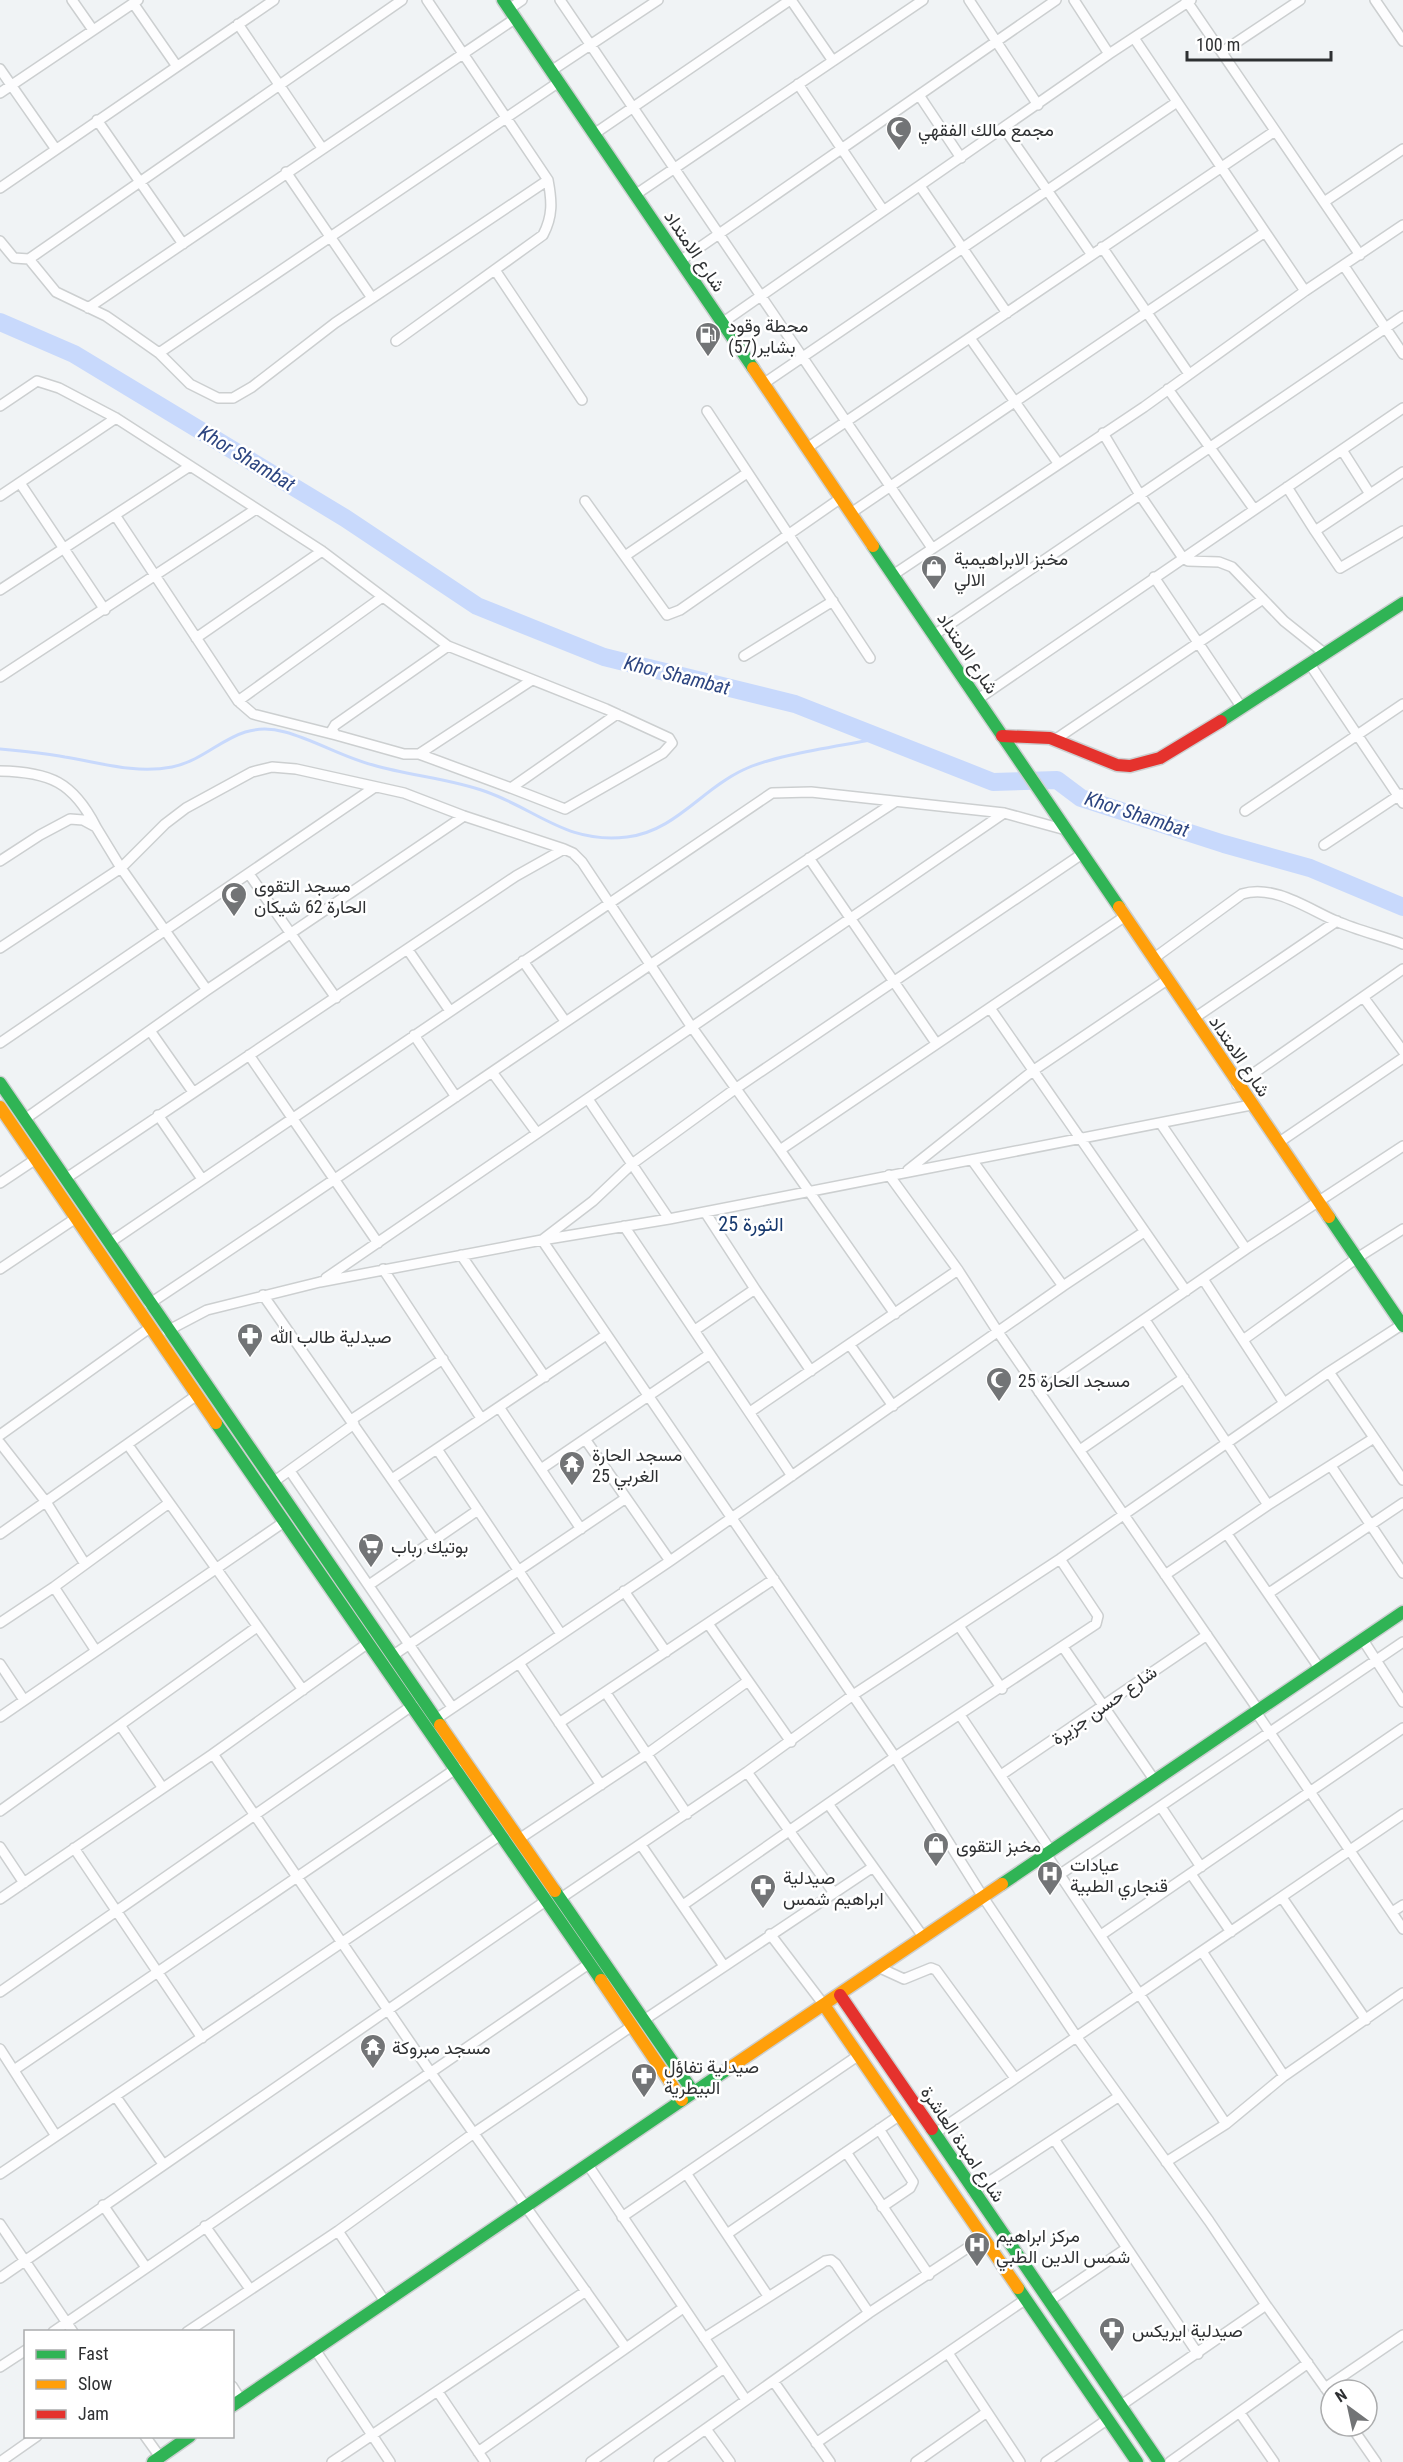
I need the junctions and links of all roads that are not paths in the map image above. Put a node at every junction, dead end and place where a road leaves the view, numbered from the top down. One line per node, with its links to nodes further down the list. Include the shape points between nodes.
1 (72, 0): 19 (street)
2 (274, 0): 18 (street)
3 (402, 0): 34 (street)
4 (427, 0): 25 (street)
5 (522, 0): 17 (street)
6 (560, 0): 23 (street)
7 (658, 0): 23 (street)
8 (790, 0): 27 (street); 39 (street)
9 (923, 0): 27 (street)
10 (969, 0): 22 (street)
11 (1056, 0): 22 (street)
12 (1074, 0): 26 (street)
13 (1300, 0): 24 (street)
14 (1375, 0): 21 (street)
15 (1188, 1): 20 (street); 24 (street)
16 (136, 2): 19 (street); 28 (street)
17 (509, 9): 25 (street); 30 (main road, شارع الامتداد)
18 (238, 24): 28 (street); 34 (street)
19 (93, 30): 33 (street)
20 (1134, 38): 26 (street); 37 (street)
21 (1403, 41)
22 (996, 42): 36 (street); 38 (street)
23 (591, 45): 30 (street); 39 (street)
24 (1222, 52): 43 (street)
25 (463, 53): 40 (street); 46 (street)
26 (1109, 54): 38 (street)
27 (833, 61): 32 (street)
28 (176, 65): 41 (street)
29 (0, 69): 33 (street)
30 (551, 71): 31 (main road, شارع الامتداد)
31 (559, 82): 40 (street); 44 (main road, شارع الامتداد)
32 (798, 84): 47 (street); 51 (street)
33 (11, 85): 35 (street); 45 (street)
34 (280, 86): 46 (street); 54 (street)
35 (0, 93)
36 (919, 95): 47 (street); 49 (street)
37 (1177, 102): 50 (street); 57 (street)
38 (1038, 105): 42 (street)
39 (632, 107): 44 (street); 51 (street)
40 (506, 117): 53 (street); 64 (street)
41 (97, 120): 45 (street); 54 (street)
42 (1004, 128): 49 (street); 57 (street)
43 (1275, 131): 50 (street); 59 (street)
44 (594, 134): 58 (main road, شارع الامتداد)
45 (55, 148): 56 (street)
46 (322, 148): 52 (street)
47 (841, 148): 60 (street); 63 (street)
48 (1403, 149): 59 (street)
49 (961, 158): 55 (street)
50 (1221, 167): 62 (street); 68 (street)
51 (675, 168): 58 (street); 63 (street)
52 (286, 172): 64 (street); 66 (street)
53 (548, 180): 74 (street, via 551,211 543,235); 77 (street)
54 (139, 182): 66 (street); 71 (street)
55 (920, 186): 60 (street); 67 (street)
56 (0, 188)
57 (1048, 191): 67 (street); 69 (street)
58 (635, 195): 72 (main road, شارع الامتداد)
59 (1324, 202): 70 (street)
60 (883, 210): 76 (street)
61 (1403, 225): 70 (street)
62 (1265, 232): 75 (street); 79 (street)
63 (719, 234): 72 (street); 76 (street)
64 (330, 238): 77 (street); 86 (street)
65 (0, 241): 71 (street, via 14,258)
66 (183, 244): 78 (street)
67 (963, 248): 80 (street); 88 (street)
68 (1102, 248): 69 (street); 79 (street)
69 (1092, 255): 80 (street)
70 (1360, 255): 73 (street)
71 (29, 259): 78 (street, via 56,292)
72 (680, 261): 82 (main road, شارع الامتداد)
73 (1344, 266): 75 (street); 83 (street)
74 (495, 270): 85 (street); 92 (street)
75 (1305, 291): 89 (street)
76 (761, 296): 82 (street); 88 (street)
77 (372, 298): 86 (street, via 233,398 218,398 199,391)
78 (88, 308): 86 (street)
79 (1146, 312): 89 (street); 93 (street)
80 (1007, 313): 84 (street)
81 (1403, 316): 83 (street)
82 (722, 323): 90 (main road, شارع الامتداد)
83 (1385, 328): 87 (street); 100 (street)
84 (970, 338): 93 (street); 98 (street)
85 (396, 341)
86 (159, 353)
87 (1403, 354)
88 (802, 357): 90 (street); 98 (street)
89 (1189, 374): 91 (street)
90 (763, 384): 101 (main road, شارع الامتداد)
91 (1168, 389): 99 (street); 100 (street)
92 (582, 400)
93 (1014, 401): 103 (street); 108 (street)
94 (0, 406): 97 (street, via 37,381)
95 (1403, 408): 102 (street)
96 (707, 411): 105 (street)
97 (116, 418): 104 (street); 107 (street)
98 (846, 420): 101 (street); 108 (street)
99 (1103, 433): 103 (street); 111 (street)
100 (1210, 447): 111 (street); 116 (street)
101 (807, 448): 113 (main road, شارع الامتداد)
102 (1342, 450): 109 (street); 110 (street)
103 (1058, 463): 122 (street)
104 (190, 466): 115 (street); 118 (street)
105 (747, 472): 121 (street); 125 (street)
106 (1403, 472): 110 (street)
107 (20, 483): 112 (street); 123 (street)
108 (891, 485): 117 (street); 122 (street)
109 (1287, 487): 116 (street); 119 (street)
110 (1370, 494): 119 (street)
111 (1140, 495): 126 (street); 136 (street)
112 (0, 496)
113 (841, 498): 117 (main road, شارع الامتداد); 121 (street)
114 (585, 501): 125 (street)
115 (256, 509): 124 (street); 128 (street)
116 (1254, 509): 126 (street)
117 (851, 513): 127 (main road, شارع الامتداد)
118 (115, 515): 123 (street); 128 (street)
119 (1315, 531): 120 (street, via 1340,568)
120 (1403, 531)
121 (788, 533): 125 (street, via 674,614 667,615); 133 (street)
122 (932, 548): 127 (street)
123 (63, 549): 130 (street); 135 (street)
124 (321, 551): 131 (street); 137 (street)
125 (625, 556)
126 (1183, 558): 129 (street); 132 (street, via 1232,567)
127 (893, 575): 136 (main road, شارع الامتداد)
128 (156, 576): 135 (street); 137 (street)
129 (1154, 577): 138 (street); 146 (street)
130 (0, 590)
131 (381, 598): 139 (street); 147 (street)
132 (1263, 599): 138 (street); 140 (street)
133 (833, 601): 141 (street); 142 (street)
134 (1403, 603): 140 (main road)
135 (105, 610): 144 (street)
136 (934, 635): 146 (main road, شارع الامتداد)
137 (196, 638): 147 (street)
138 (1198, 641): 149 (street); 153 (street)
139 (448, 646): 145 (street); 151 (street, via 335,725 332,730)
140 (1324, 653): 143 (main road)
141 (744, 656)
142 (870, 658)
143 (1309, 663): 149 (main road); 152 (street)
144 (0, 677)
145 (532, 680): 150 (street); 155 (street)
146 (978, 699): 154 (main road, شارع الامتداد)
147 (238, 701): 151 (street, via 253,714)
148 (1403, 704): 152 (street)
149 (1242, 708): 153 (main road, via 1147,765 1114,765)
150 (617, 714): 158 (street); 158 (street, via 669,738 670,748 565,809)
151 (336, 735): 155 (street, via 404,754)
152 (1357, 736): 159 (street); 161 (street)
153 (1056, 739): 154 (main road)
154 (1005, 741): 165 (main road, شارع الامتداد)
155 (419, 754): 158 (street)
156 (0, 771): 164 (street, via 52,777 87,809)
157 (375, 787): 163 (street, via 404,793); 171 (street, via 296,769 272,767 252,772 186,808); 172 (street)
158 (511, 788)
159 (1401, 798): 166 (street)
160 (895, 802): 162 (street); 169 (street); 173 (street, via 811,792 771,794)
161 (1245, 812)
162 (1004, 813): 165 (street); 175 (street)
163 (464, 816): 167 (street); 178 (street)
164 (96, 827): 170 (street, via 70,819); 171 (street)
165 (1065, 829): 168 (main road, شارع الامتداد)
166 (1324, 845)
167 (564, 849): 173 (street, via 582,862); 181 (street, via 524,870)
168 (1082, 854): 174 (main road, شارع الامتداد); 187 (street)
169 (809, 858): 175 (street); 184 (street)
170 (0, 861)
171 (121, 868): 177 (street); 180 (street)
172 (249, 874): 177 (street); 178 (street)
173 (608, 902): 183 (street); 184 (street)
174 (1124, 916): 182 (main road, شارع الامتداد); 191 (street)
175 (852, 920): 187 (street); 195 (street)
176 (1336, 921): 179 (street); 182 (street, via 1278,896 1251,892 1242,894); 193 (street)
177 (163, 929): 188 (street); 198 (street)
178 (292, 935): 188 (street); 189 (street)
179 (1403, 944)
180 (0, 948)
181 (408, 950): 189 (street); 192 (street)
182 (1153, 958): 186 (main road, شارع الامتداد)
183 (523, 961): 192 (street); 194 (street)
184 (650, 964): 194 (street); 195 (street)
185 (1403, 969): 190 (street)
186 (1167, 980): 193 (main road, شارع الامتداد); 203 (street)
187 (892, 981): 199 (street); 207 (street)
188 (207, 990): 196 (street)
189 (336, 998): 201 (street)
190 (1364, 998): 200 (street); 206 (street)
191 (990, 1008): 199 (street); 203 (street)
192 (450, 1011): 197 (street)
193 (1193, 1019): 206 (main road, شارع الامتداد)
194 (565, 1021): 204 (street)
195 (692, 1026): 207 (street); 210 (street)
196 (151, 1032): 208 (street); 215 (street)
197 (414, 1035): 209 (street); 214 (street)
198 (0, 1042)
199 (936, 1043): 221 (street)
200 (1403, 1051)
201 (249, 1055): 208 (street); 214 (street)
202 (1403, 1058): 219 (street)
203 (1034, 1070): 218 (street); 225 (street)
204 (492, 1072): 209 (street); 217 (street)
205 (0, 1083): 215 (main road)
206 (1237, 1085): 211 (main road, شارع الامتداد)
207 (735, 1089): 221 (street); 224 (street)
208 (193, 1092): 213 (street)
209 (456, 1097): 229 (street)
210 (588, 1099): 217 (street); 224 (street)
211 (1251, 1105): 216 (street); 219 (main road, شارع الامتداد)
212 (0, 1107): 222 (main road)
213 (158, 1115): 227 (street); 228 (street)
214 (292, 1117): 228 (street); 229 (street)
215 (25, 1119): 227 (main road)
216 (1161, 1124): 218 (street); 242 (street)
217 (537, 1133): 241 (street)
218 (1081, 1137): 223 (street); 238 (street)
219 (1278, 1143): 232 (main road, شارع الامتداد)
220 (1403, 1146): 232 (street)
221 (780, 1150): 231 (street)
222 (36, 1159): 230 (street); 234 (main road)
223 (972, 1160): 225 (street); 250 (street)
224 (632, 1164): 235 (street); 239 (street, via 593,1201)
225 (906, 1171): 226 (street)
226 (889, 1175): 231 (street); 247 (street)
227 (65, 1179): 240 (main road)
228 (202, 1179): 240 (street)
229 (335, 1180): 241 (street); 254 (street)
230 (0, 1183)
231 (809, 1192): 233 (street); 255 (street)
232 (1317, 1201): 242 (street); 244 (main road, شارع الامتداد)
233 (705, 1212): 235 (street); 251 (street)
234 (76, 1218): 245 (street); 258 (main road)
235 (669, 1220): 236 (street)
236 (624, 1226): 239 (street); 259 (street)
237 (1403, 1229): 244 (street)
238 (1144, 1232): 250 (street); 252 (street)
239 (542, 1240): 243 (street); 262 (street)
240 (109, 1243): 254 (main road)
241 (378, 1243): 249 (street)
242 (1246, 1249): 248 (street)
243 (461, 1255): 246 (street); 269 (street)
244 (1357, 1258): 257 (main road, شارع الامتداد); 263 (street)
245 (0, 1269)
246 (383, 1269): 249 (street); 266 (street)
247 (958, 1270): 255 (street); 261 (street)
248 (1203, 1279): 252 (street); 263 (street)
249 (320, 1281): 253 (street)
250 (1063, 1286): 261 (street)
251 (755, 1289): 259 (street); 267 (street)
252 (1186, 1291): 256 (street)
253 (264, 1295): 260 (street, via 207,1310); 279 (street)
254 (149, 1304): 260 (main road)
255 (895, 1314): 264 (street)
256 (1145, 1320): 270 (street); 271 (street)
257 (1403, 1325): 268 (street)
258 (151, 1327): 272 (main road); 280 (street)
259 (695, 1330): 265 (street)
260 (167, 1331): 294 (main road)
261 (998, 1332): 271 (street); 275 (street)
262 (606, 1335): 269 (street); 273 (street)
263 (1243, 1340): 274 (street)
264 (850, 1345): 267 (street); 275 (street)
265 (710, 1354): 273 (street); 277 (street)
266 (442, 1359): 278 (street); 279 (street)
267 (811, 1371): 277 (street)
268 (1329, 1372): 274 (street); 281 (street)
269 (544, 1377): 276 (street)
270 (1184, 1378): 283 (street); 287 (street)
271 (1040, 1392): 287 (street)
272 (197, 1395): 285 (street); 303 (main road)
273 (648, 1395): 282 (street); 302 (street)
274 (1284, 1403): 283 (street)
275 (892, 1406): 291 (street)
276 (499, 1407): 278 (street); 289 (street)
277 (750, 1412): 291 (street)
278 (481, 1418): 286 (street)
279 (352, 1422): 290 (street); 292 (street)
280 (0, 1436)
281 (1374, 1438): 288 (street); 293 (street)
282 (585, 1439): 289 (street); 295 (street)
283 (1226, 1442): 299 (street); 301 (street)
284 (0, 1443): 296 (street)
285 (128, 1445): 296 (street); 297 (street)
286 (437, 1449): 292 (street); 300 (street)
287 (1080, 1450): 301 (street)
288 (1331, 1466): 299 (street); 304 (street)
289 (541, 1469): 305 (street)
290 (291, 1471): 294 (street); 317 (street)
291 (792, 1476): 302 (street)
292 (392, 1479): 308 (street)
293 (1403, 1480)
294 (272, 1483): 335 (main road)
295 (626, 1498): 305 (street); 310 (street)
296 (46, 1502): 306 (street); 311 (street)
297 (170, 1503): 311 (street); 312 (street)
298 (1403, 1503): 304 (street)
299 (1268, 1505): 307 (street)
300 (478, 1510): 308 (street); 313 (street)
301 (1124, 1514): 309 (street); 315 (street)
302 (732, 1519): 310 (street); 316 (street)
303 (284, 1522): 312 (street); 330 (main road)
304 (1371, 1525): 314 (street); 320 (street)
305 (581, 1529): 313 (street)
306 (0, 1534)
307 (1227, 1534): 315 (street); 320 (street)
308 (434, 1540): 317 (street)
309 (1060, 1559): 324 (street); 332 (street, via 1099,1620)
310 (670, 1561): 319 (street)
311 (86, 1564): 318 (street)
312 (217, 1569): 325 (street); 333 (street)
313 (518, 1571): 326 (street); 331 (street)
314 (1403, 1574)
315 (1165, 1575): 327 (street)
316 (774, 1579): 323 (street); 344 (street)
317 (369, 1585): 331 (street)
318 (54, 1587): 322 (street); 333 (street)
319 (624, 1591): 326 (street); 334 (street)
320 (1269, 1593): 339 (street)
321 (1403, 1612): 328 (main road)
322 (0, 1623)
323 (709, 1624): 334 (street); 340 (street)
324 (959, 1626): 341 (street); 344 (street)
325 (257, 1627): 342 (street); 355 (street)
326 (561, 1634): 337 (street)
327 (1207, 1635): 348 (street, شارع حسن جزيرة); 350 (street)
328 (1362, 1640): 336 (street); 339 (main road)
329 (1403, 1642): 336 (street)
330 (368, 1643): 342 (street); 347 (main road)
331 (409, 1644): 335 (street); 349 (street)
332 (1063, 1647): 341 (street); 348 (street)
333 (96, 1652): 345 (street)
334 (666, 1652): 343 (street)
335 (392, 1656): 353 (main road)
336 (1376, 1660): 346 (street); 357 (street)
337 (519, 1663): 349 (street); 354 (street)
338 (0, 1664): 345 (street)
339 (1320, 1669): 350 (main road)
340 (748, 1681): 358 (street); 360 (street)
341 (1002, 1689): 351 (street)
342 (303, 1690): 359 (street)
343 (606, 1693): 354 (street); 360 (street)
344 (853, 1695): 358 (street); 361 (street)
345 (24, 1701): 352 (street)
346 (1403, 1702)
347 (413, 1705): 362 (main road); 372 (street)
348 (1104, 1706): 364 (street, شارع حسن جزيرة); 365 (street)
349 (452, 1707): 353 (street)
350 (1257, 1712): 357 (street); 365 (main road)
351 (960, 1715): 361 (street); 364 (street)
352 (0, 1717)
353 (436, 1719): 377 (main road)
354 (559, 1723): 366 (street)
355 (120, 1725): 367 (street); 371 (street)
356 (1403, 1728): 368 (street)
357 (1270, 1733): 368 (street); 370 (street)
358 (791, 1742): 363 (street)
359 (213, 1754): 367 (street); 372 (street)
360 (647, 1754): 366 (street); 373 (street)
361 (895, 1756): 369 (street); 390 (street)
362 (457, 1768): 376 (main road); 387 (street)
363 (747, 1772): 373 (street); 375 (street)
364 (1001, 1775): 382 (street)
365 (1155, 1781): 382 (main road)
366 (601, 1785): 377 (street)
367 (162, 1787): 380 (street)
368 (1310, 1791): 381 (street); 384 (street)
369 (829, 1805): 375 (street); 383 (street)
370 (1161, 1807): 384 (street); 386 (street)
371 (0, 1811)
372 (255, 1813): 387 (street); 397 (street)
373 (687, 1814): 378 (street)
374 (1403, 1814): 381 (street)
375 (790, 1832): 389 (street); 395 (street)
376 (502, 1834): 394 (main road); 404 (street)
377 (519, 1839): 391 (main road)
378 (641, 1845): 391 (street); 395 (street)
379 (0, 1847): 388 (street)
380 (74, 1848): 388 (street); 397 (street)
381 (1351, 1850): 393 (street); 398 (street)
382 (1048, 1853): 386 (street); 390 (main road)
383 (873, 1867): 389 (street); 403 (street)
384 (1201, 1867): 385 (street)
385 (1191, 1874): 400 (street); 402 (street)
386 (1059, 1875): 402 (street)
387 (299, 1877): 404 (street); 409 (street)
388 (24, 1882): 392 (street)
389 (834, 1893): 401 (street)
390 (983, 1897): 403 (main road); 422 (street)
391 (561, 1898): 416 (main road)
392 (0, 1899)
393 (1283, 1899): 400 (street); 417 (street)
394 (547, 1900): 406 (main road); 415 (street)
395 (683, 1905): 407 (street)
396 (1403, 1905): 398 (street)
397 (117, 1911): 409 (street); 410 (street)
398 (1392, 1912): 399 (street)
399 (1403, 1929)
400 (1231, 1932): 405 (street)
401 (770, 1934): 407 (street); 414 (street)
402 (1101, 1935): 413 (street)
403 (924, 1938): 408 (main road)
404 (344, 1942): 415 (street); 421 (street)
405 (1203, 1953): 413 (street); 427 (street)
406 (590, 1964): 419 (main road); 426 (street)
407 (724, 1966): 416 (street)
408 (880, 1968): 412 (main road); 428 (street, via 904,1979 931,1968 936,1970)
409 (158, 1972): 421 (street); 425 (street)
410 (0, 1992)
411 (1403, 1993): 417 (street)
412 (840, 1995): 414 (main road); 418 (main road, شارع امبدة العاشرة)
413 (1142, 1995): 422 (street); 434 (street)
414 (824, 2005): 420 (main road, شارع امبدة العاشرة); 429 (main road)
415 (390, 2012): 426 (street); 442 (street)
416 (644, 2020): 429 (main road)
417 (1366, 2020): 427 (street)
418 (857, 2021): 420 (main road); 437 (main road, شارع امبدة العاشرة)
419 (632, 2026): 432 (main road); 436 (street)
420 (842, 2031): 424 (main road, شارع امبدة العاشرة)
421 (202, 2038): 430 (street)
422 (1078, 2039): 428 (street); 431 (street)
423 (0, 2049): 425 (street)
424 (859, 2055): 433 (main road, شارع امبدة العاشرة); 444 (street)
425 (14, 2070): 438 (street)
426 (431, 2073): 436 (street); 452 (street)
427 (1284, 2076): 434 (street)
428 (1014, 2078): 437 (street)
429 (694, 2093): 432 (main road)
430 (116, 2097): 438 (street); 442 (street)
431 (1118, 2097): 439 (street); 441 (street)
432 (682, 2100): 443 (main road)
433 (900, 2115): 435 (street); 455 (main road, شارع امبدة العاشرة)
434 (1226, 2124): 441 (street)
435 (879, 2129): 440 (street); 448 (street, via 914,2182)
436 (474, 2133): 449 (street); 453 (street)
437 (934, 2134): 446 (main road, شارع امبدة العاشرة)
438 (56, 2136): 445 (street)
439 (1054, 2139): 446 (street); 456 (street)
440 (846, 2152): 448 (street); 454 (street)
441 (1166, 2162): 467 (street)
442 (163, 2164): 447 (street)
443 (588, 2165): 449 (main road); 450 (street)
444 (686, 2173): 450 (street); 454 (street)
445 (0, 2174)
446 (973, 2192): 465 (main road, شارع امبدة العاشرة)
447 (104, 2205): 457 (street); 458 (street)
448 (882, 2207): 459 (street)
449 (526, 2208): 462 (street); 466 (main road)
450 (622, 2217): 468 (street)
451 (0, 2224): 457 (street)
452 (205, 2226): 458 (street); 461 (street)
453 (338, 2231): 461 (street); 466 (street)
454 (727, 2234): 463 (street)
455 (984, 2237): 459 (street); 464 (main road, شارع امبدة العاشرة)
456 (1127, 2248): 465 (street); 480 (street)
457 (25, 2261): 460 (street); 470 (street)
458 (145, 2266): 470 (street)
459 (928, 2275): 469 (street)
460 (0, 2278)
461 (250, 2289): 473 (street)
462 (586, 2291): 476 (street); 487 (street)
463 (768, 2296): 469 (street, via 831,2260); 475 (street)
464 (1026, 2299): 479 (street); 493 (main road, شارع امبدة العاشرة)
465 (1049, 2301): 490 (main road, شارع امبدة العاشرة)
466 (386, 2303): 478 (main road)
467 (1266, 2305): 480 (street); 481 (street)
468 (683, 2308): 475 (street); 476 (street)
469 (869, 2313): 486 (street)
470 (67, 2322): 471 (street); 472 (street)
471 (55, 2330)
472 (72, 2330)
473 (193, 2330)
474 (1403, 2335): 484 (street)
475 (704, 2338): 483 (street)
476 (626, 2348): 501 (street)
477 (24, 2351): 482 (street)
478 (316, 2351): 489 (main road); 495 (street)
479 (948, 2354): 491 (street); 500 (street)
480 (1198, 2354): 490 (street)
481 (1308, 2363): 485 (street); 492 (street)
482 (0, 2367)
483 (724, 2368): 488 (street); 507 (street)
484 (1340, 2378)
485 (1319, 2379)
486 (774, 2382): 488 (street); 500 (street)
487 (438, 2392): 495 (street); 501 (street)
488 (746, 2400): 494 (street)
489 (237, 2403)
490 (1120, 2406): 515 (main road, شارع امبدة العاشرة)
491 (987, 2412): 511 (street); 512 (street)
492 (1240, 2413): 516 (street); 517 (street)
493 (1108, 2419): 513 (street); 514 (main road, شارع امبدة العاشرة)
494 (706, 2429): 508 (street); 509 (street)
495 (371, 2434): 504 (street); 505 (street)
496 (34, 2438): 503 (street)
497 (146, 2438): 502 (street)
498 (187, 2438): 502 (main road)
499 (1359, 2438): 518 (street)
500 (816, 2443): 510 (street)
501 (478, 2452): 506 (street)
502 (157, 2460)
503 (0, 2462)
504 (332, 2462)
505 (390, 2462)
506 (485, 2462)
507 (591, 2462)
508 (659, 2462)
509 (730, 2462)
510 (830, 2462)
511 (916, 2462)
512 (1020, 2462)
513 (1046, 2462)
514 (1137, 2462)
515 (1159, 2462)
516 (1170, 2462)
517 (1274, 2462)
518 (1376, 2462)

